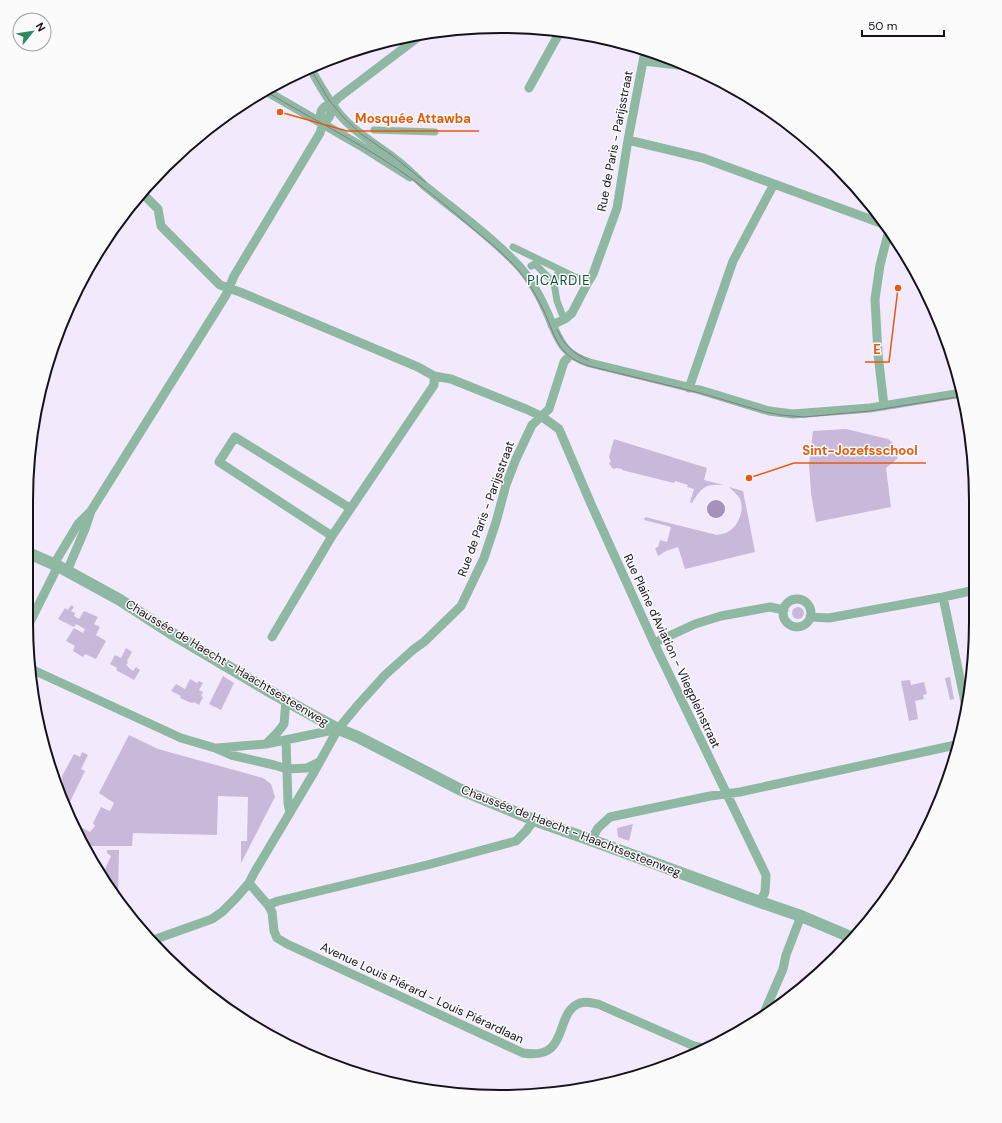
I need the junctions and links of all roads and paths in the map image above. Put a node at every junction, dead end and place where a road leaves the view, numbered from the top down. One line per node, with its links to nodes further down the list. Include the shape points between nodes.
1 (557, 37): 7 (street)
2 (412, 42): 9 (street)
3 (644, 56): 4 (street, Rue de Paris - Parijsstraat)
4 (643, 61): 5 (street); 13 (street, Rue de Paris - Parijsstraat)
5 (666, 64)
6 (313, 73): 9 (street)
7 (529, 88)
8 (271, 94): 10 (street)
9 (332, 105): 10 (street, via 331,114); 14 (street, via 352,127 405,166)
10 (323, 123): 14 (street); 24 (street, via 320,133)
11 (374, 130): 12 (street)
12 (435, 132)
13 (628, 140): 15 (street, via 703,158); 26 (street, Rue de Paris - Parijsstraat, via 617,208 593,274 572,313)
14 (423, 184): 26 (street, via 513,260 535,289)
15 (774, 184): 17 (street); 29 (street, via 733,261)
16 (145, 196): 24 (street, Rue Plaine d'Aviation - Vliegpleinstraat, via 158,209 161,226 220,285)
17 (876, 221)
18 (887, 237): 31 (street, via 875,299)
19 (513, 247): 21 (street)
20 (531, 266): 23 (street, via 535,264)
21 (559, 270): 22 (street); 23 (street)
22 (577, 278)
23 (554, 283): 25 (street, via 557,305)
24 (229, 288): 28 (street, Rue Plaine d'Aviation - Vliegpleinstraat); 34 (street)
25 (562, 314)
26 (552, 325): 27 (street, via 560,342)
27 (570, 354): 29 (street, via 590,363); 32 (street, Rue de Paris - Parijsstraat, via 564,362 548,408)
28 (434, 376): 32 (street, Rue Plaine d'Aviation - Vliegpleinstraat, via 451,379); 33 (street, via 434,385)
29 (689, 388): 31 (street, via 769,411 787,413 803,414)
30 (956, 394): 31 (street)
31 (884, 406)
32 (541, 416): 44 (street, Rue Plaine d'Aviation - Vliegpleinstraat, via 559,429); 48 (street, Rue de Paris - Parijsstraat, via 532,425 516,459 484,558 461,606 385,675)
33 (350, 508): 35 (street); 35 (street, via 235,437 227,449 219,462)
34 (91, 511): 37 (street, via 85,529); 37 (street, via 78,524)
35 (332, 536): 43 (street)
36 (33, 555): 37 (street, Chaussée de Haecht - Haachtsesteenweg)
37 (60, 567): 41 (street); 47 (street, Chaussée de Haecht - Haachtsesteenweg)
38 (969, 591): 39 (street)
39 (943, 597): 42 (street, via 829,618); 46 (street)
40 (784, 610): 42 (street, via 786,620 794,627 804,625); 42 (street, via 790,602 800,600 808,605); 44 (street, via 770,607 721,616 695,624)
41 (33, 617)
42 (810, 617)
43 (272, 637)
44 (654, 644): 55 (street, Rue Plaine d'Aviation - Vliegpleinstraat)
45 (36, 671): 52 (street, via 181,738)
46 (963, 694)
47 (286, 700): 48 (street, Chaussée de Haecht - Haachtsesteenweg); 50 (street, via 284,724)
48 (338, 729): 49 (street); 53 (street, Rue de Paris - Parijsstraat); 57 (street, Chaussée de Haecht - Haachtsesteenweg, via 459,789)
49 (286, 740): 50 (street); 54 (street)
50 (266, 744): 52 (street)
51 (952, 746): 55 (street)
52 (215, 748): 54 (street, via 231,755)
53 (320, 762): 54 (street, via 307,768); 56 (street, Rue de Paris - Parijsstraat)
54 (287, 769): 56 (street)
55 (726, 794): 58 (street, via 610,817 598,828); 60 (street, Rue Plaine d'Aviation - Vliegpleinstraat, via 766,875 765,892)
56 (290, 813): 59 (street, Rue de Paris - Parijsstraat)
57 (534, 820): 58 (street, Chaussée de Haecht - Haachtsesteenweg); 61 (street, via 516,841)
58 (592, 840): 60 (street, Chaussée de Haecht - Haachtsesteenweg)
59 (248, 883): 61 (street, Avenue Louis Piérard - Louis Piérardlaan); 64 (street, Rue de Paris - Parijsstraat, via 222,912 212,919)
60 (760, 902): 62 (street, Chaussée de Haecht - Haachtsesteenweg)
61 (268, 905): 66 (street, Avenue Louis Piérard - Louis Piérardlaan, via 272,912 277,938 287,944 523,1053 534,1055 551,1048 569,1012 574,1006 588,1002)
62 (801, 916): 63 (street, Chaussée de Haecht - Haachtsesteenweg); 65 (street)
63 (848, 936)
64 (156, 939)
65 (767, 1007)
66 (697, 1047)

